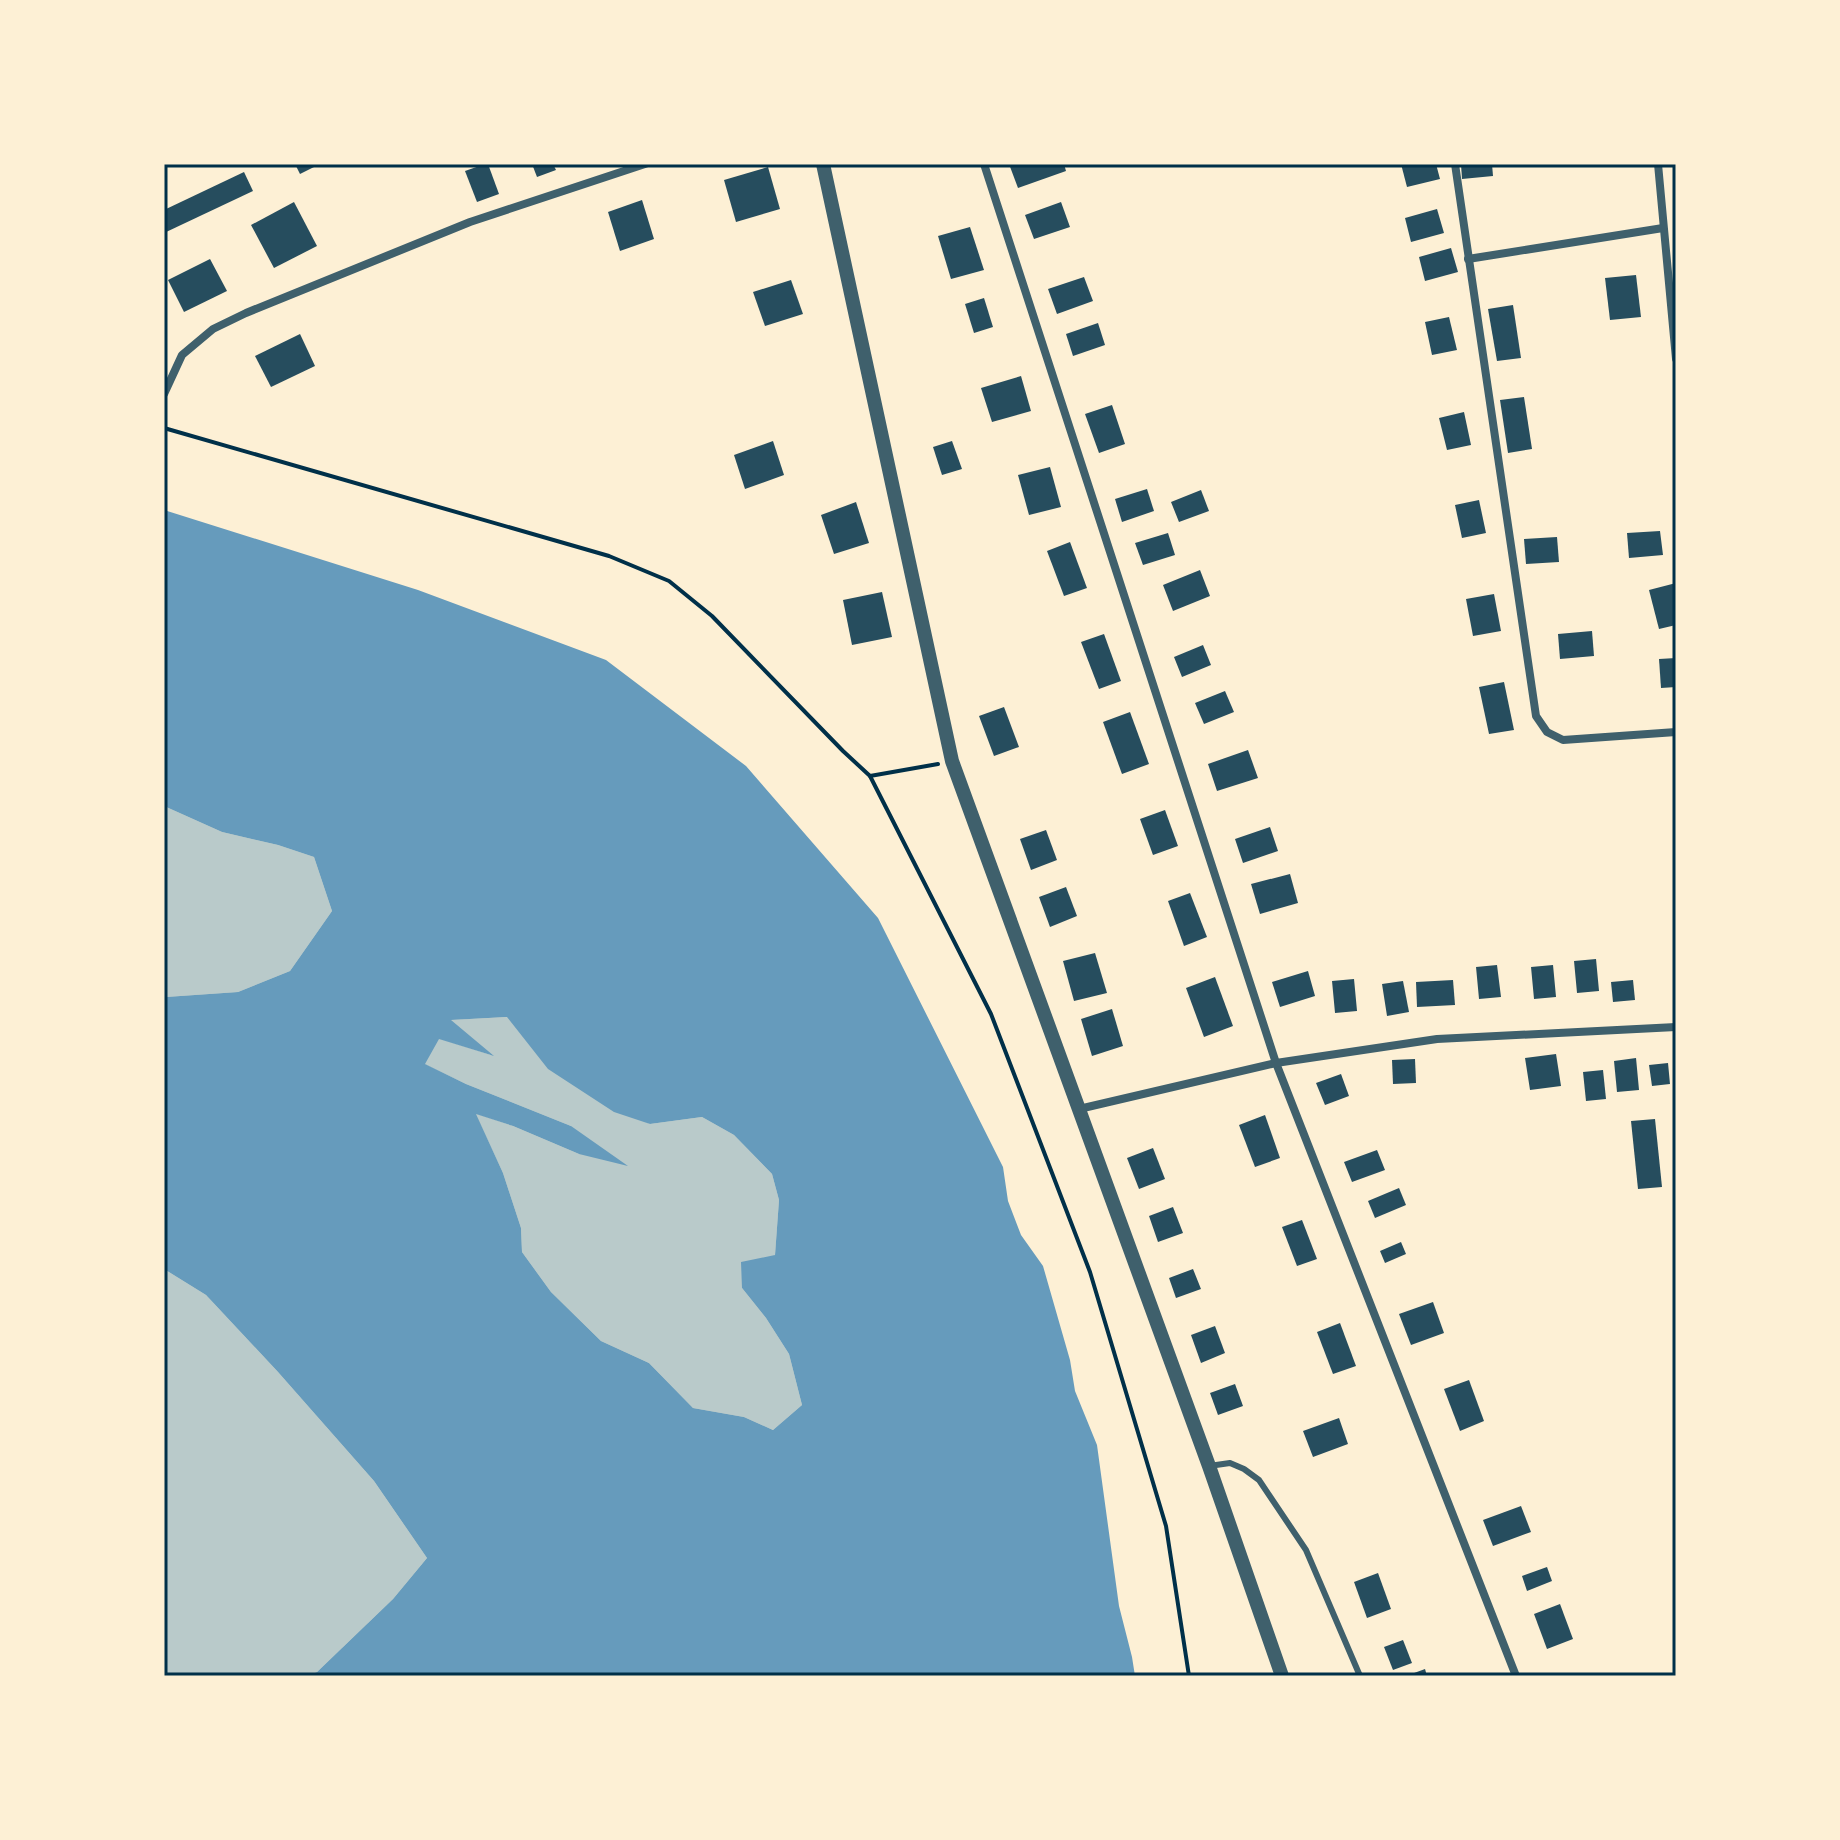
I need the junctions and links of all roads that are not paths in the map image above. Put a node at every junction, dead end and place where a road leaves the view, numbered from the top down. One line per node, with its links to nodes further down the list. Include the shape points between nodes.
1 (645, 164): 9 (street, via 470,222 246,313 213,329 182,355)
2 (823, 164): 13 (street, via 952,761)
3 (984, 164): 12 (street)
4 (1455, 164): 7 (street)
5 (1658, 164): 6 (street)
6 (1663, 228): 7 (street); 8 (street)
7 (1468, 259): 10 (street, via 1536,716 1547,732 1563,740)
8 (1676, 359)
9 (164, 394)
10 (1676, 732)
11 (1676, 1027): 12 (street, via 1437,1039)
12 (1276, 1063): 13 (street); 17 (street)
13 (1079, 1109): 14 (street)
14 (1209, 1466): 15 (street); 16 (lane, via 1230,1463 1259,1480 1306,1550)
15 (1282, 1676)
16 (1360, 1676)
17 (1516, 1676)

